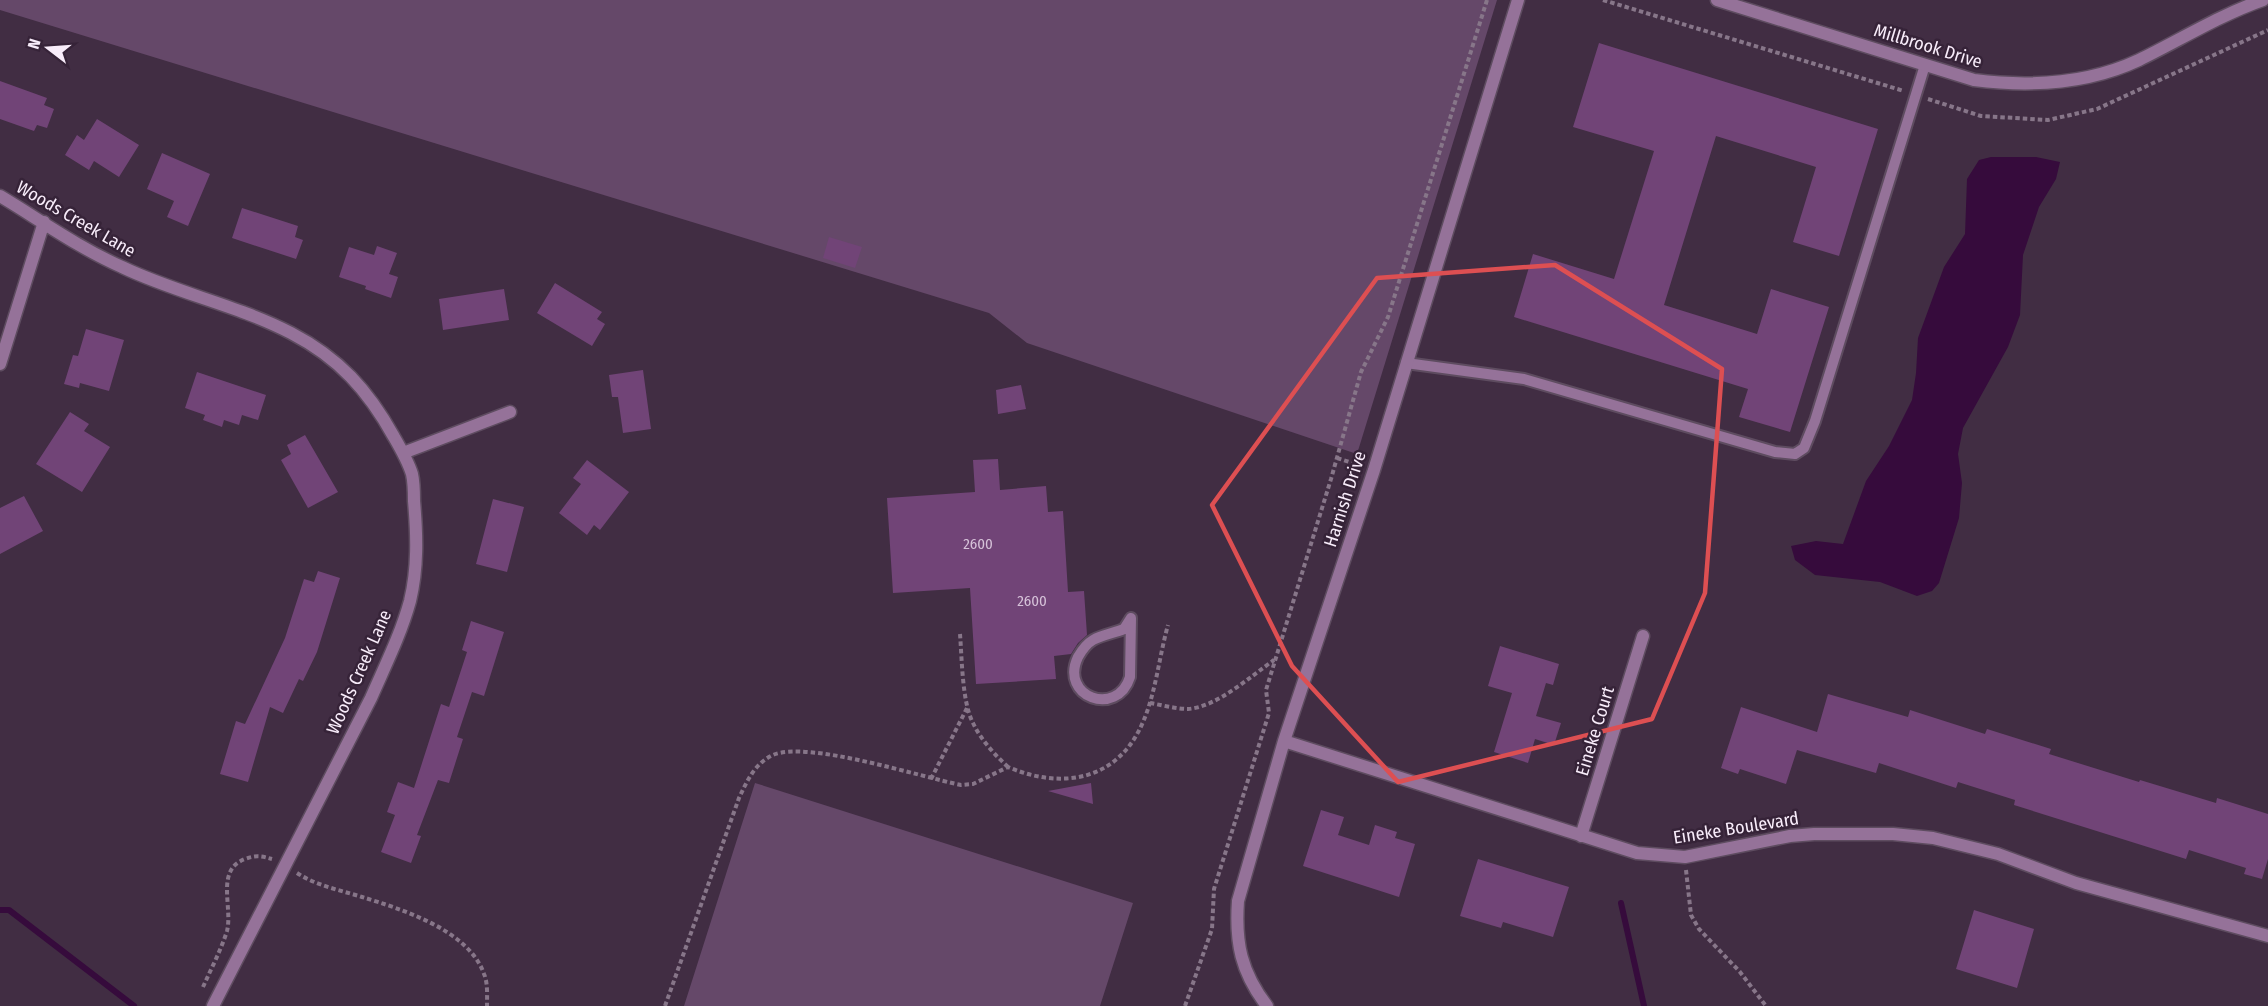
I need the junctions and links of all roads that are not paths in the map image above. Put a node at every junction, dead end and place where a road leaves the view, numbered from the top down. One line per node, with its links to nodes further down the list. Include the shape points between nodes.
1 (1518, 0): 7 (street, Harnish Drive)
2 (1717, 0): 4 (street, Millbrook Drive)
3 (2263, 0): 4 (street, Millbrook Drive, via 2103,73 2009,85 1974,80)
4 (1925, 65): 7 (lane, via 1815,421 1804,448 1795,454 1775,452 1524,379)
5 (0, 196): 6 (street, Woods Creek Lane)
6 (44, 222): 8 (street); 10 (street, Woods Creek Lane, via 122,268 261,320 318,349 360,385 379,409)
7 (1406, 363): 13 (street, Harnish Drive)
8 (0, 364)
9 (510, 412): 10 (street)
10 (403, 453): 16 (street, Woods Creek Lane, via 412,475 417,527 410,600 371,698)
11 (1131, 618): 11 (lane, via 1127,685 1114,697 1089,697 1075,679 1074,669 1083,649 1097,638 1124,629)
12 (1643, 636): 14 (street, Eineke Court)
13 (1284, 741): 14 (street, Eineke Boulevard); 17 (street, Harnish Drive, via 1246,869 1236,924 1246,973)
14 (1581, 836): 15 (street, Eineke Boulevard, via 1637,854 1685,857 1790,836 1849,833 1933,838 1998,854 2076,883)
15 (2268, 936)
16 (213, 1006)
17 (1267, 1006)

